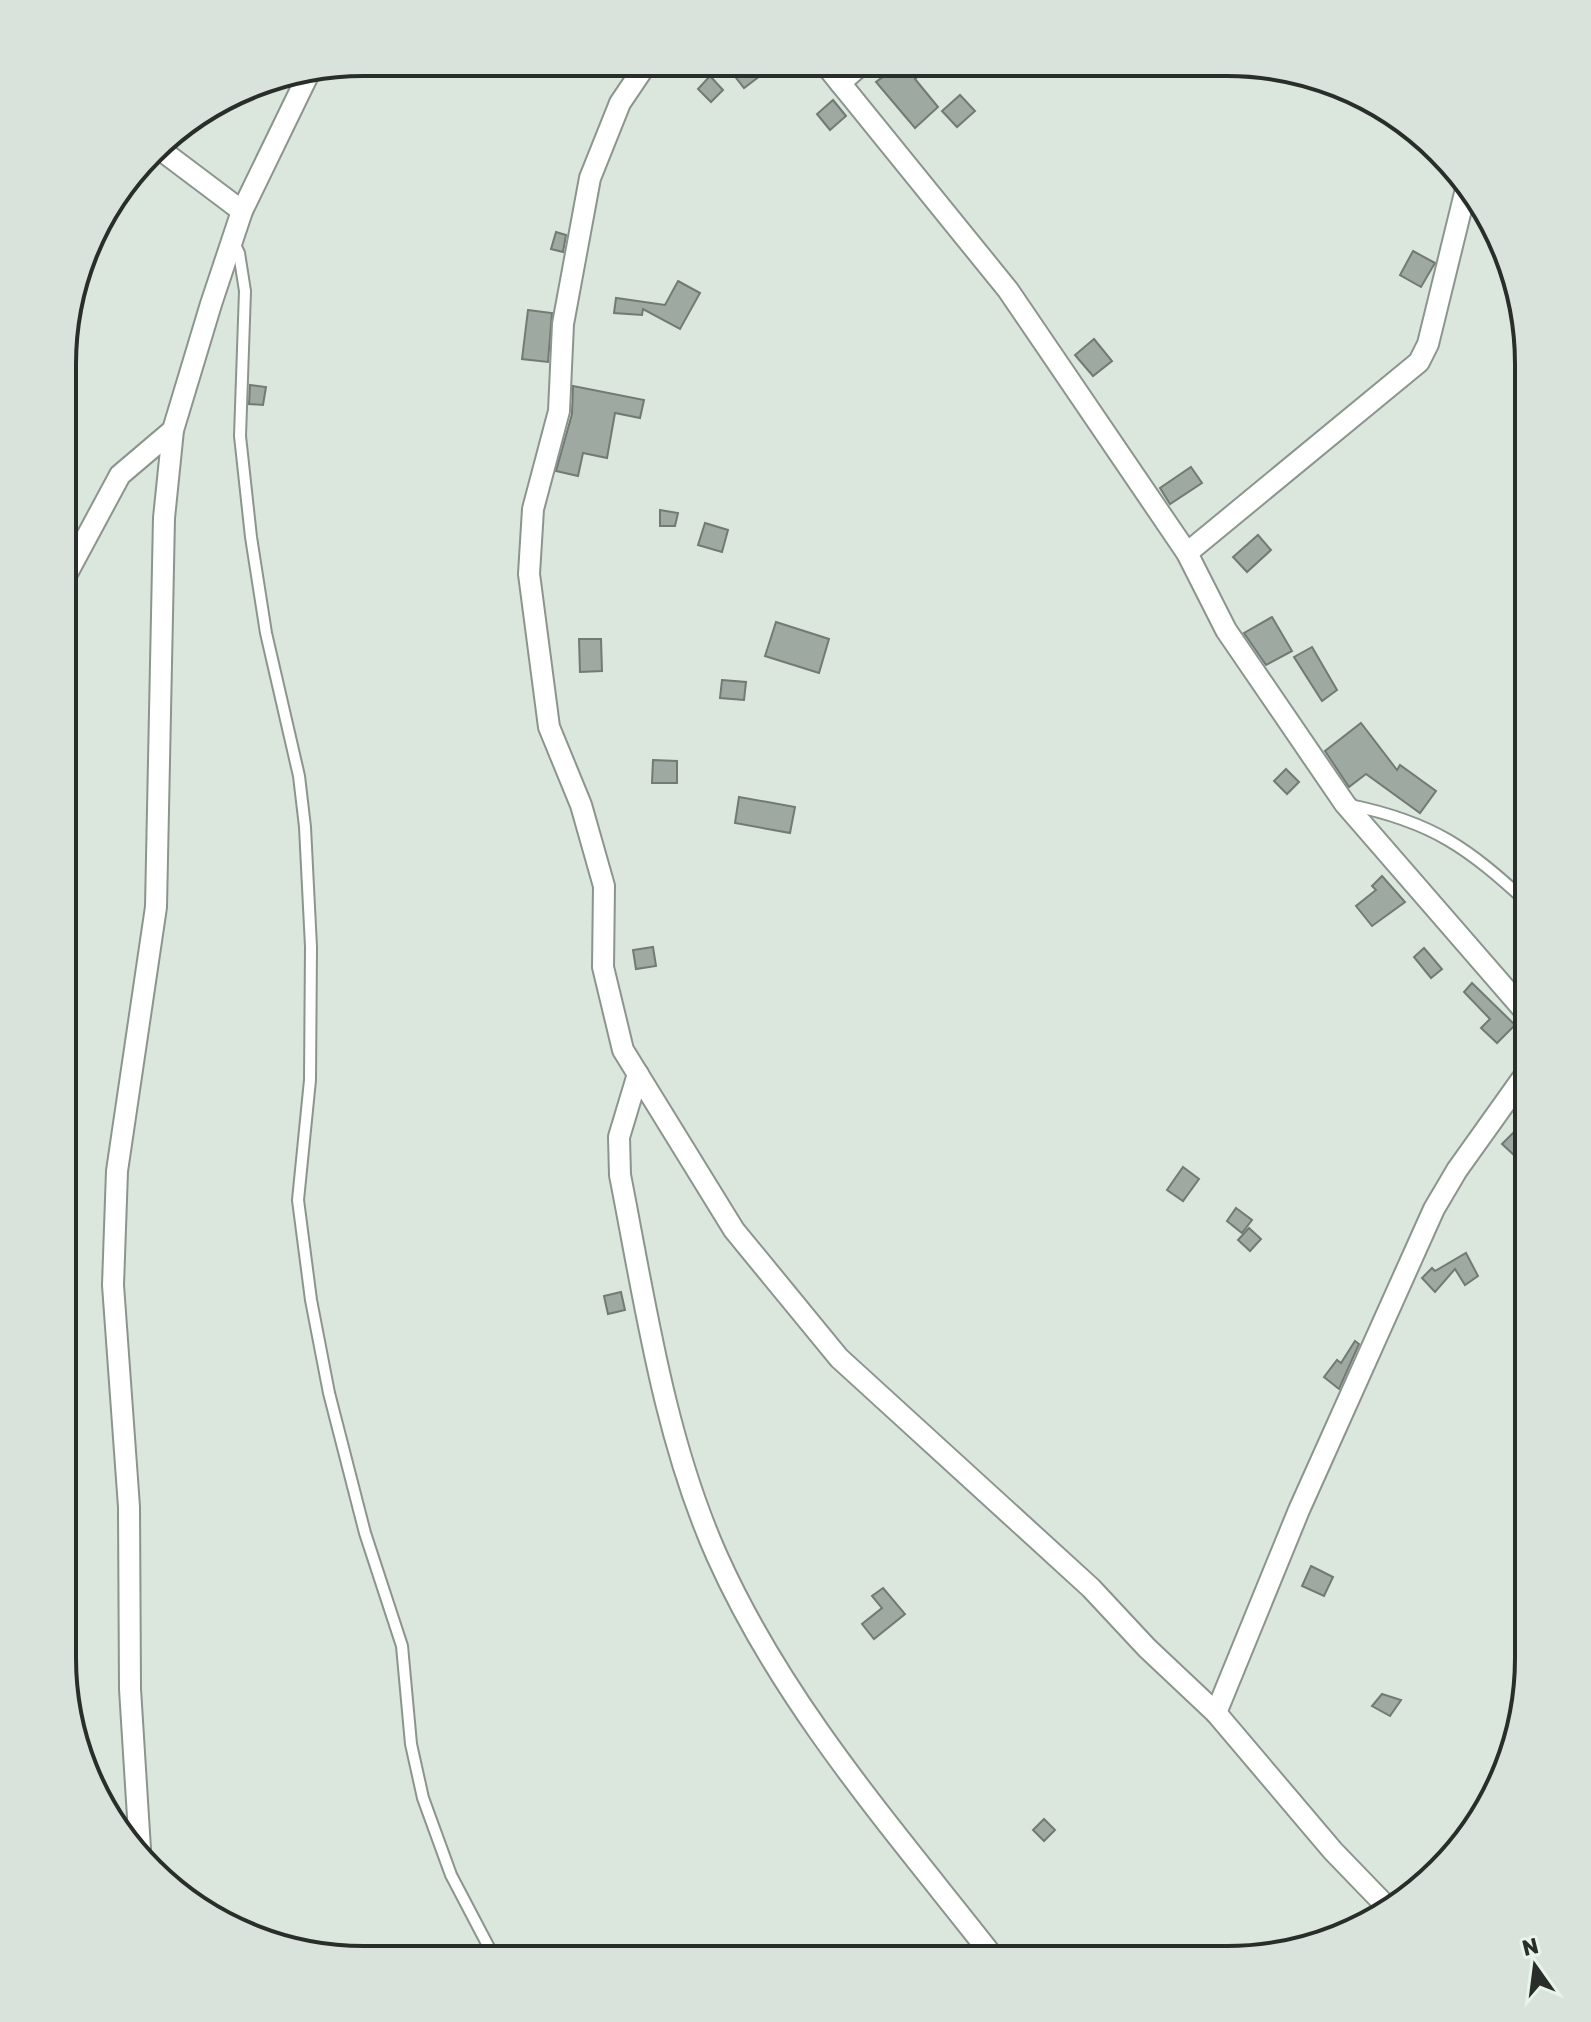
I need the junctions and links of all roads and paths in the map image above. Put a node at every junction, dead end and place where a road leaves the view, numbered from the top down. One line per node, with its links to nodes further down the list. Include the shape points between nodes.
1 (638, 76): 16 (street, via 620,103 590,178 563,324 559,411 533,509 529,574 549,727 581,805 604,886 603,967 623,1050)
2 (834, 76): 5 (street)
3 (848, 76): 5 (street)
4 (304, 83): 8 (street)
5 (840, 83): 11 (street, via 1008,290)
6 (166, 154): 8 (street)
7 (1463, 200): 11 (street, via 1419,362)
8 (242, 211): 9 (street)
9 (232, 240): 10 (street); 21 (lane, via 245,291 240,436 251,537 305,827 310,1080 298,1200 311,1300 365,1533 402,1646 411,1744 423,1798 451,1875)
10 (173, 430): 12 (street, via 120,475); 19 (street, via 164,518 156,907 117,1171 113,1285 129,1507 130,1689)
11 (1187, 553): 13 (street, via 1226,630)
12 (76, 557)
13 (1345, 804): 14 (lane, via 1398,815 1436,831); 15 (street)
14 (1515, 892)
15 (1515, 1000)
16 (638, 1074): 18 (street, via 734,1230 839,1358 1091,1588); 22 (street, via 621,1122 620,1175 675,1431 712,1543 753,1626 817,1728)
17 (1515, 1089): 18 (street, via 1434,1209 1299,1510)
18 (1216, 1713): 20 (street)
19 (139, 1838)
20 (1381, 1901)
21 (488, 1946)
22 (985, 1946)

